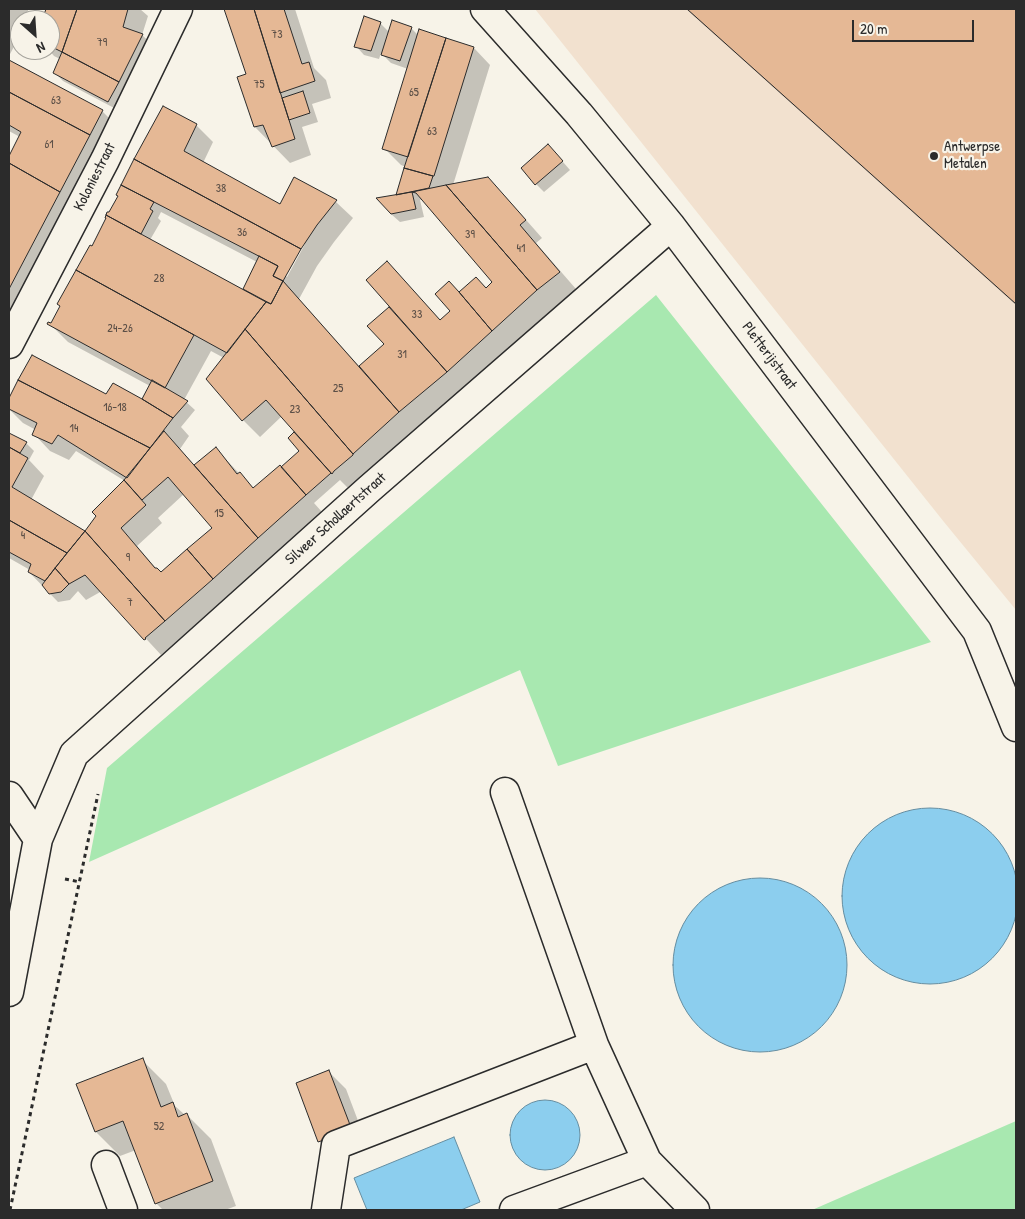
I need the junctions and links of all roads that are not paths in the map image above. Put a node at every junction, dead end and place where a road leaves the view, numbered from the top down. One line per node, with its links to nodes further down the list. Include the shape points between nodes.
1 (178, 9): 4 (street, Koloniestraat, via 105,160)
2 (485, 9): 3 (street, Pletterijstraat, via 579,114)
3 (671, 226): 5 (street, Pletterijstraat, via 977,631); 8 (street, Silveer Schollaertstraat, via 369,489 74,754)
4 (9, 344)
5 (1016, 727)
6 (505, 792): 10 (street)
7 (9, 796): 8 (street)
8 (38, 839): 9 (street)
9 (9, 992)
10 (594, 1045): 11 (street); 14 (street, via 336,1145)
11 (647, 1162): 15 (street); 16 (street)
12 (106, 1164): 13 (street)
13 (123, 1210)
14 (326, 1210)
15 (514, 1210)
16 (695, 1210)

